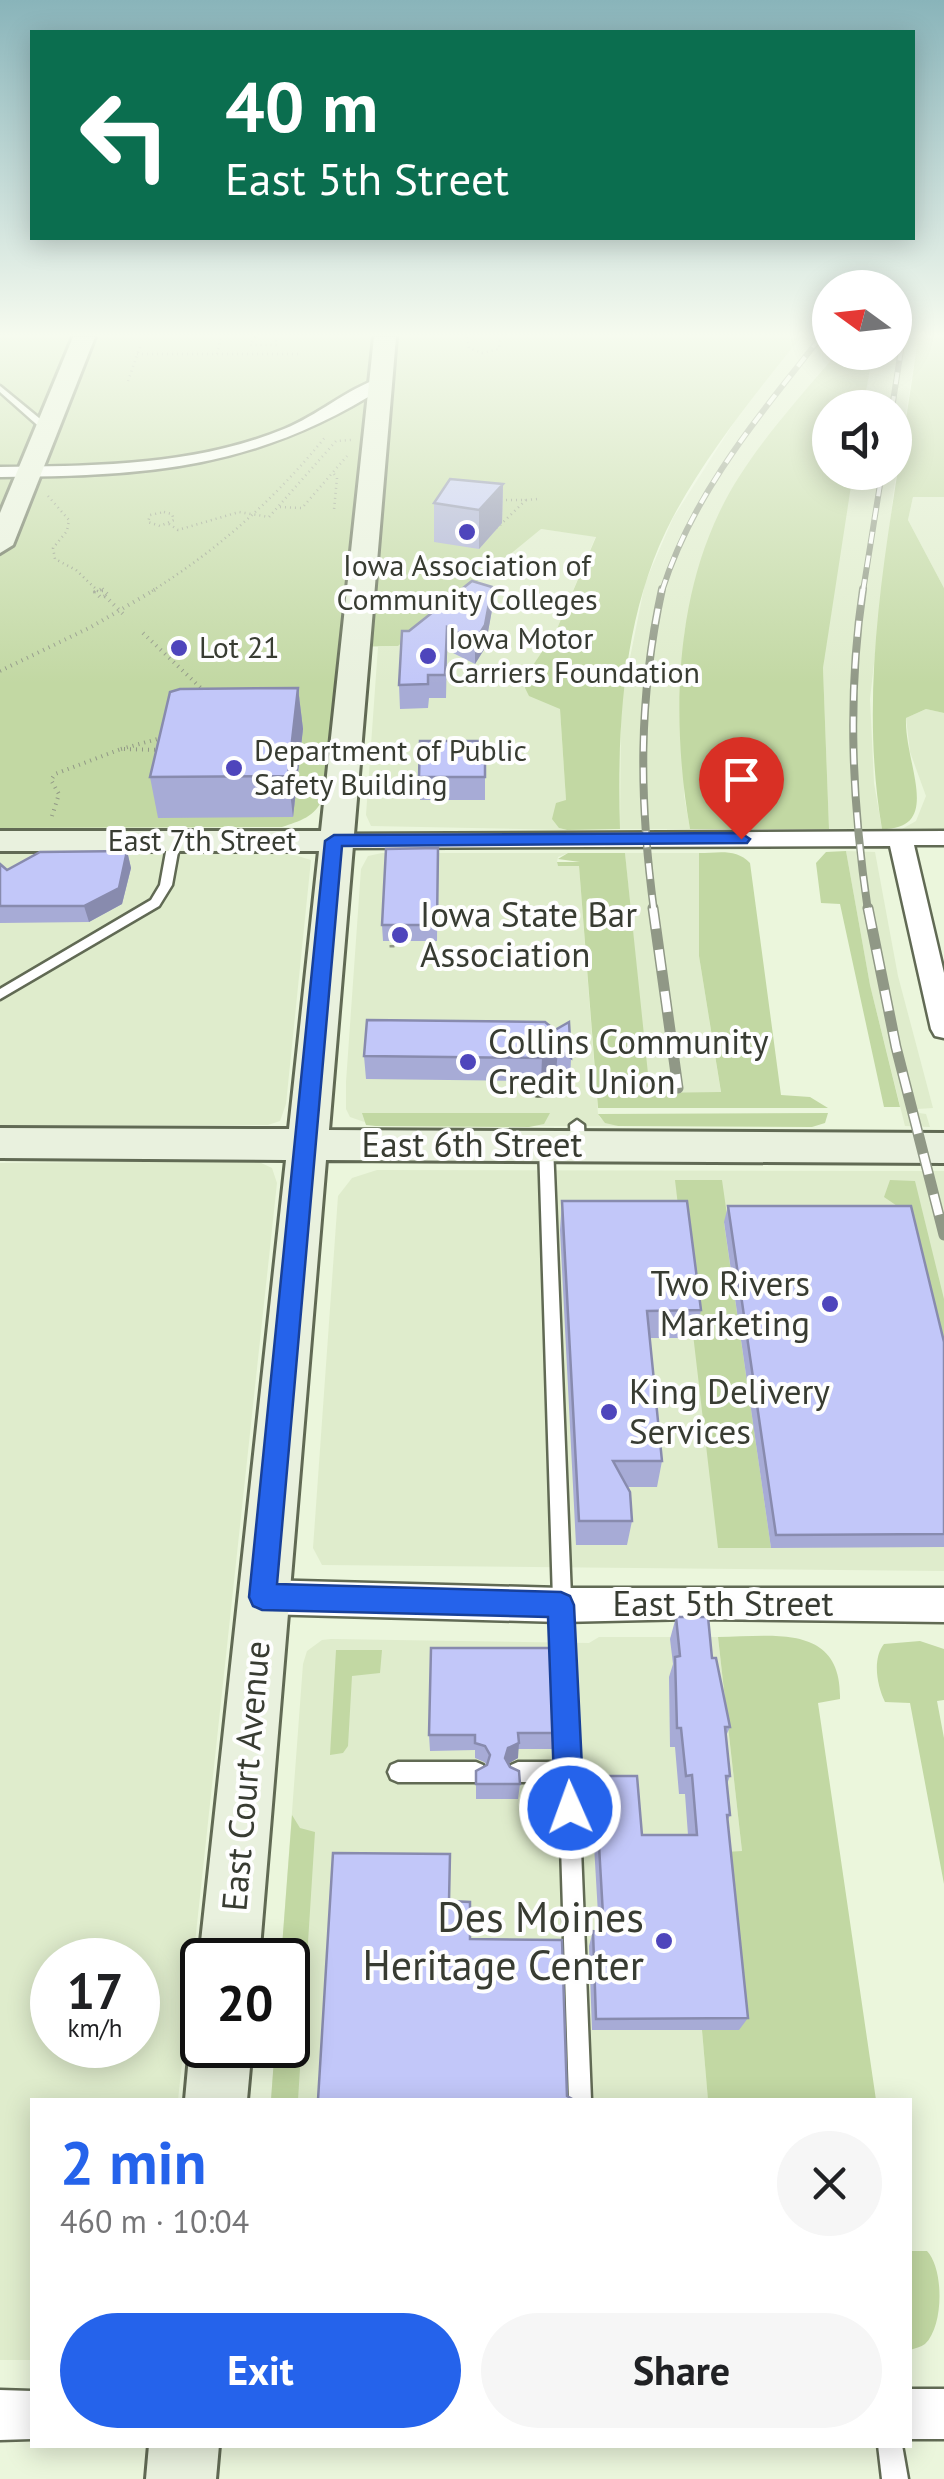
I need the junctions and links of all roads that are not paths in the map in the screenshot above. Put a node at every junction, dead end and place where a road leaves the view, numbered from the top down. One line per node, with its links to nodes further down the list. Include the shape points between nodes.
1 (43, 453): 5 (street)
2 (230, 453): 5 (street)
3 (364, 453): 11 (street, East Court Avenue)
4 (0, 472): 5 (street)
5 (39, 480): 6 (street)
6 (0, 544)
7 (900, 838): 8 (street, East 7th Street); 11 (street, East 7th Street); 13 (street)
8 (944, 838)
9 (0, 841): 10 (street, East 7th Street)
10 (174, 841): 11 (street, East 7th Street); 12 (lane, via 166,886 155,902)
11 (334, 841): 18 (street, East Court Avenue)
12 (0, 995)
13 (944, 1029)
14 (555, 1082): 15 (lane)
15 (541, 1091)
16 (567, 1139): 18 (street, East 6th Street); 19 (street, East 6th Street); 21 (lane)
17 (0, 1143): 18 (street, East 6th Street)
18 (305, 1144): 20 (street, East Court Avenue)
19 (944, 1148)
20 (262, 1597): 21 (street, East 5th Street); 27 (street, East Court Avenue)
21 (561, 1605): 22 (street, East 5th Street); 26 (lane)
22 (944, 1605)
23 (398, 1772): 24 (lane)
24 (476, 1772)
25 (518, 1772): 26 (lane)
26 (568, 1772): 30 (lane)
27 (231, 1938)
28 (219, 2068): 29 (street)
29 (216, 2098)
30 (580, 2098)
31 (0, 2414): 32 (street)
32 (30, 2414)
33 (912, 2414): 34 (street)
34 (944, 2414)
35 (184, 2448): 37 (street)
36 (891, 2448): 38 (lane)
37 (180, 2479)
38 (896, 2479)

